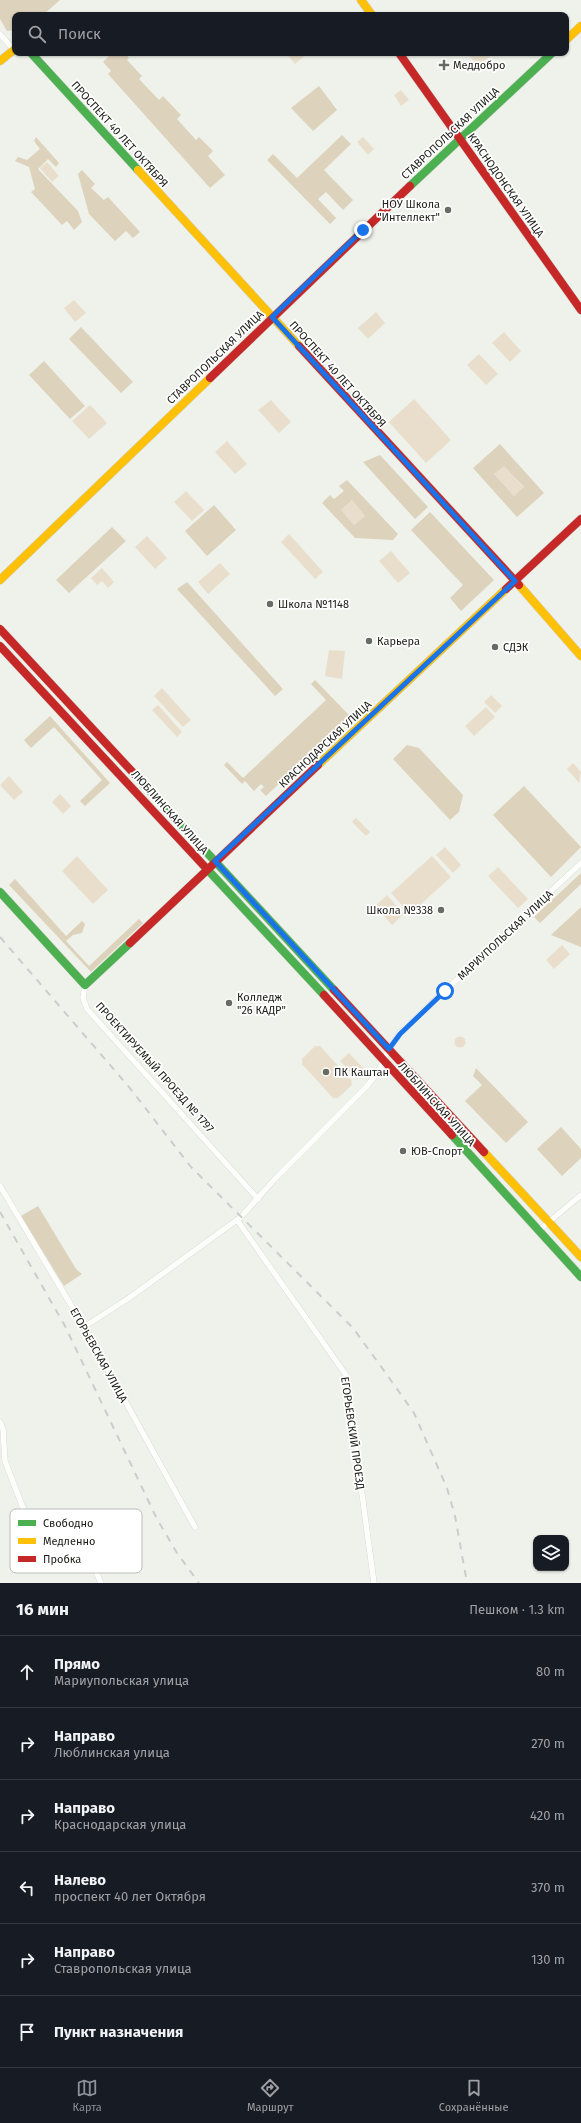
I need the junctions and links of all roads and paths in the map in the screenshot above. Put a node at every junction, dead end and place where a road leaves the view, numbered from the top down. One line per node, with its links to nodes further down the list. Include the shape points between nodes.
1 (361, 0): 2 (main road)
2 (370, 12)
3 (581, 26): 5 (main road)
4 (0, 34): 6 (street)
5 (569, 37)
6 (12, 47)
7 (12, 51): 11 (main road)
8 (34, 56): 14 (main road, ПРОСПЕКТ 40 ЛЕТ ОКТЯБРЯ)
9 (401, 56): 12 (main road, КРАСНОДОНСКАЯ УЛИЦА)
10 (549, 56): 12 (main road, СТАВРОПОЛЬСКАЯ УЛИЦА)
11 (0, 61)
12 (459, 139): 13 (main road, КРАСНОДОНСКАЯ УЛИЦА); 14 (main road, СТАВРОПОЛЬСКАЯ УЛИЦА)
13 (581, 310)
14 (272, 317): 16 (main road, СТАВРОПОЛЬСКАЯ УЛИЦА); 17 (main road, ПРОСПЕКТ 40 ЛЕТ ОКТЯБРЯ)
15 (581, 519): 17 (main road, КРАСНОДАРСКАЯ УЛИЦА)
16 (0, 580)
17 (515, 581): 20 (main road, ПРОСПЕКТ 40 ЛЕТ ОКТЯБРЯ); 21 (main road, КРАСНОДАРСКАЯ УЛИЦА)
18 (0, 629): 21 (main road, ЛЮБЛИНСКАЯ УЛИЦА)
19 (0, 646): 23 (main road, ЛЮБЛИНСКАЯ УЛИЦА)
20 (581, 656)
21 (215, 861): 23 (main road, КРАСНОДАРСКАЯ УЛИЦА); 26 (main road, ЛЮБЛИНСКАЯ УЛИЦА)
22 (581, 863): 26 (street, МАРИУПОЛЬСКАЯ УЛИЦА, via 400,1034)
23 (207, 869): 25 (main road, КРАСНОДАРСКАЯ УЛИЦА); 27 (main road, ЛЮБЛИНСКАЯ УЛИЦА)
24 (0, 892): 25 (main road)
25 (85, 985): 30 (street, ПРОЕКТИРУЕМЫЙ ПРОЕЗД № 1797, via 83,998 87,1009)
26 (389, 1049): 27 (street, МАРИУПОЛЬСКАЯ УЛИЦА); 32 (main road, ЛЮБЛИНСКАЯ УЛИЦА)
27 (384, 1062): 30 (street, via 363,1090); 33 (main road, ЛЮБЛИНСКАЯ УЛИЦА)
28 (0, 1186): 36 (street, ЕГОРЬЕВСКАЯ УЛИЦА)
29 (581, 1195): 32 (street)
30 (258, 1199): 31 (street)
31 (237, 1220): 36 (street); 42 (street, ЕГОРЬЕВСКИЙ ПРОЕЗД, via 346,1375)
32 (550, 1223): 33 (street); 34 (main road, ЛЮБЛИНСКАЯ УЛИЦА)
33 (538, 1231): 35 (main road, ЛЮБЛИНСКАЯ УЛИЦА)
34 (581, 1257)
35 (581, 1277)
36 (84, 1327): 39 (street, ЕГОРЬЕВСКАЯ УЛИЦА)
37 (0, 1422): 38 (street, via 3,1429 5,1461)
38 (23, 1509)
39 (195, 1527)
40 (97, 1573): 41 (street)
41 (101, 1583)
42 (374, 1583)

